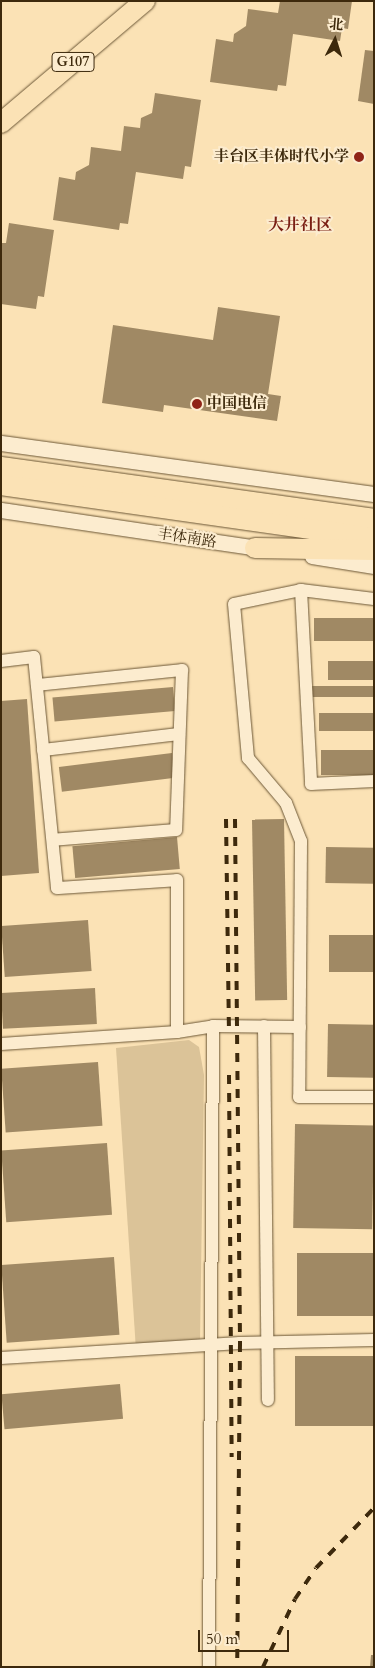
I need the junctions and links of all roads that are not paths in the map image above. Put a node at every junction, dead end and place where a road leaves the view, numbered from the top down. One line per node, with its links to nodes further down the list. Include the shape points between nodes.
1 (145, 1): 2 (highway, G107)
2 (1, 123)
3 (1, 443): 6 (street)
4 (1, 467): 8 (highway, 丰体南路)
5 (1, 485): 8 (highway, 丰体南路)
6 (374, 494)
7 (1, 510): 11 (street, 丰体南路)
8 (298, 519): 9 (highway, 丰体南路); 10 (highway, 丰体南路)
9 (374, 519)
10 (374, 538)
11 (255, 548): 12 (highway); 13 (street, 丰体南路)
12 (374, 550)
13 (374, 566)
14 (301, 590): 15 (street); 20 (street, via 311,784); 24 (street, via 234,604 248,758 286,803 301,841)
15 (374, 599)
16 (1, 661): 17 (street, via 34,657)
17 (37, 686): 18 (street, via 182,670); 19 (street)
18 (180, 734): 19 (street); 21 (street, via 176,830)
19 (43, 750): 21 (street)
20 (374, 781)
21 (53, 840): 25 (street, via 58,888 177,880)
22 (213, 1026): 23 (street); 25 (street); 30 (street)
23 (264, 1026): 24 (street); 29 (street)
24 (300, 1027): 27 (street, via 299,1097)
25 (177, 1032): 26 (street)
26 (1, 1044)
27 (374, 1098)
28 (374, 1340): 29 (street)
29 (268, 1342): 30 (street); 32 (street)
30 (212, 1345): 31 (street); 33 (street)
31 (1, 1358)
32 (268, 1400)
33 (209, 1667)

